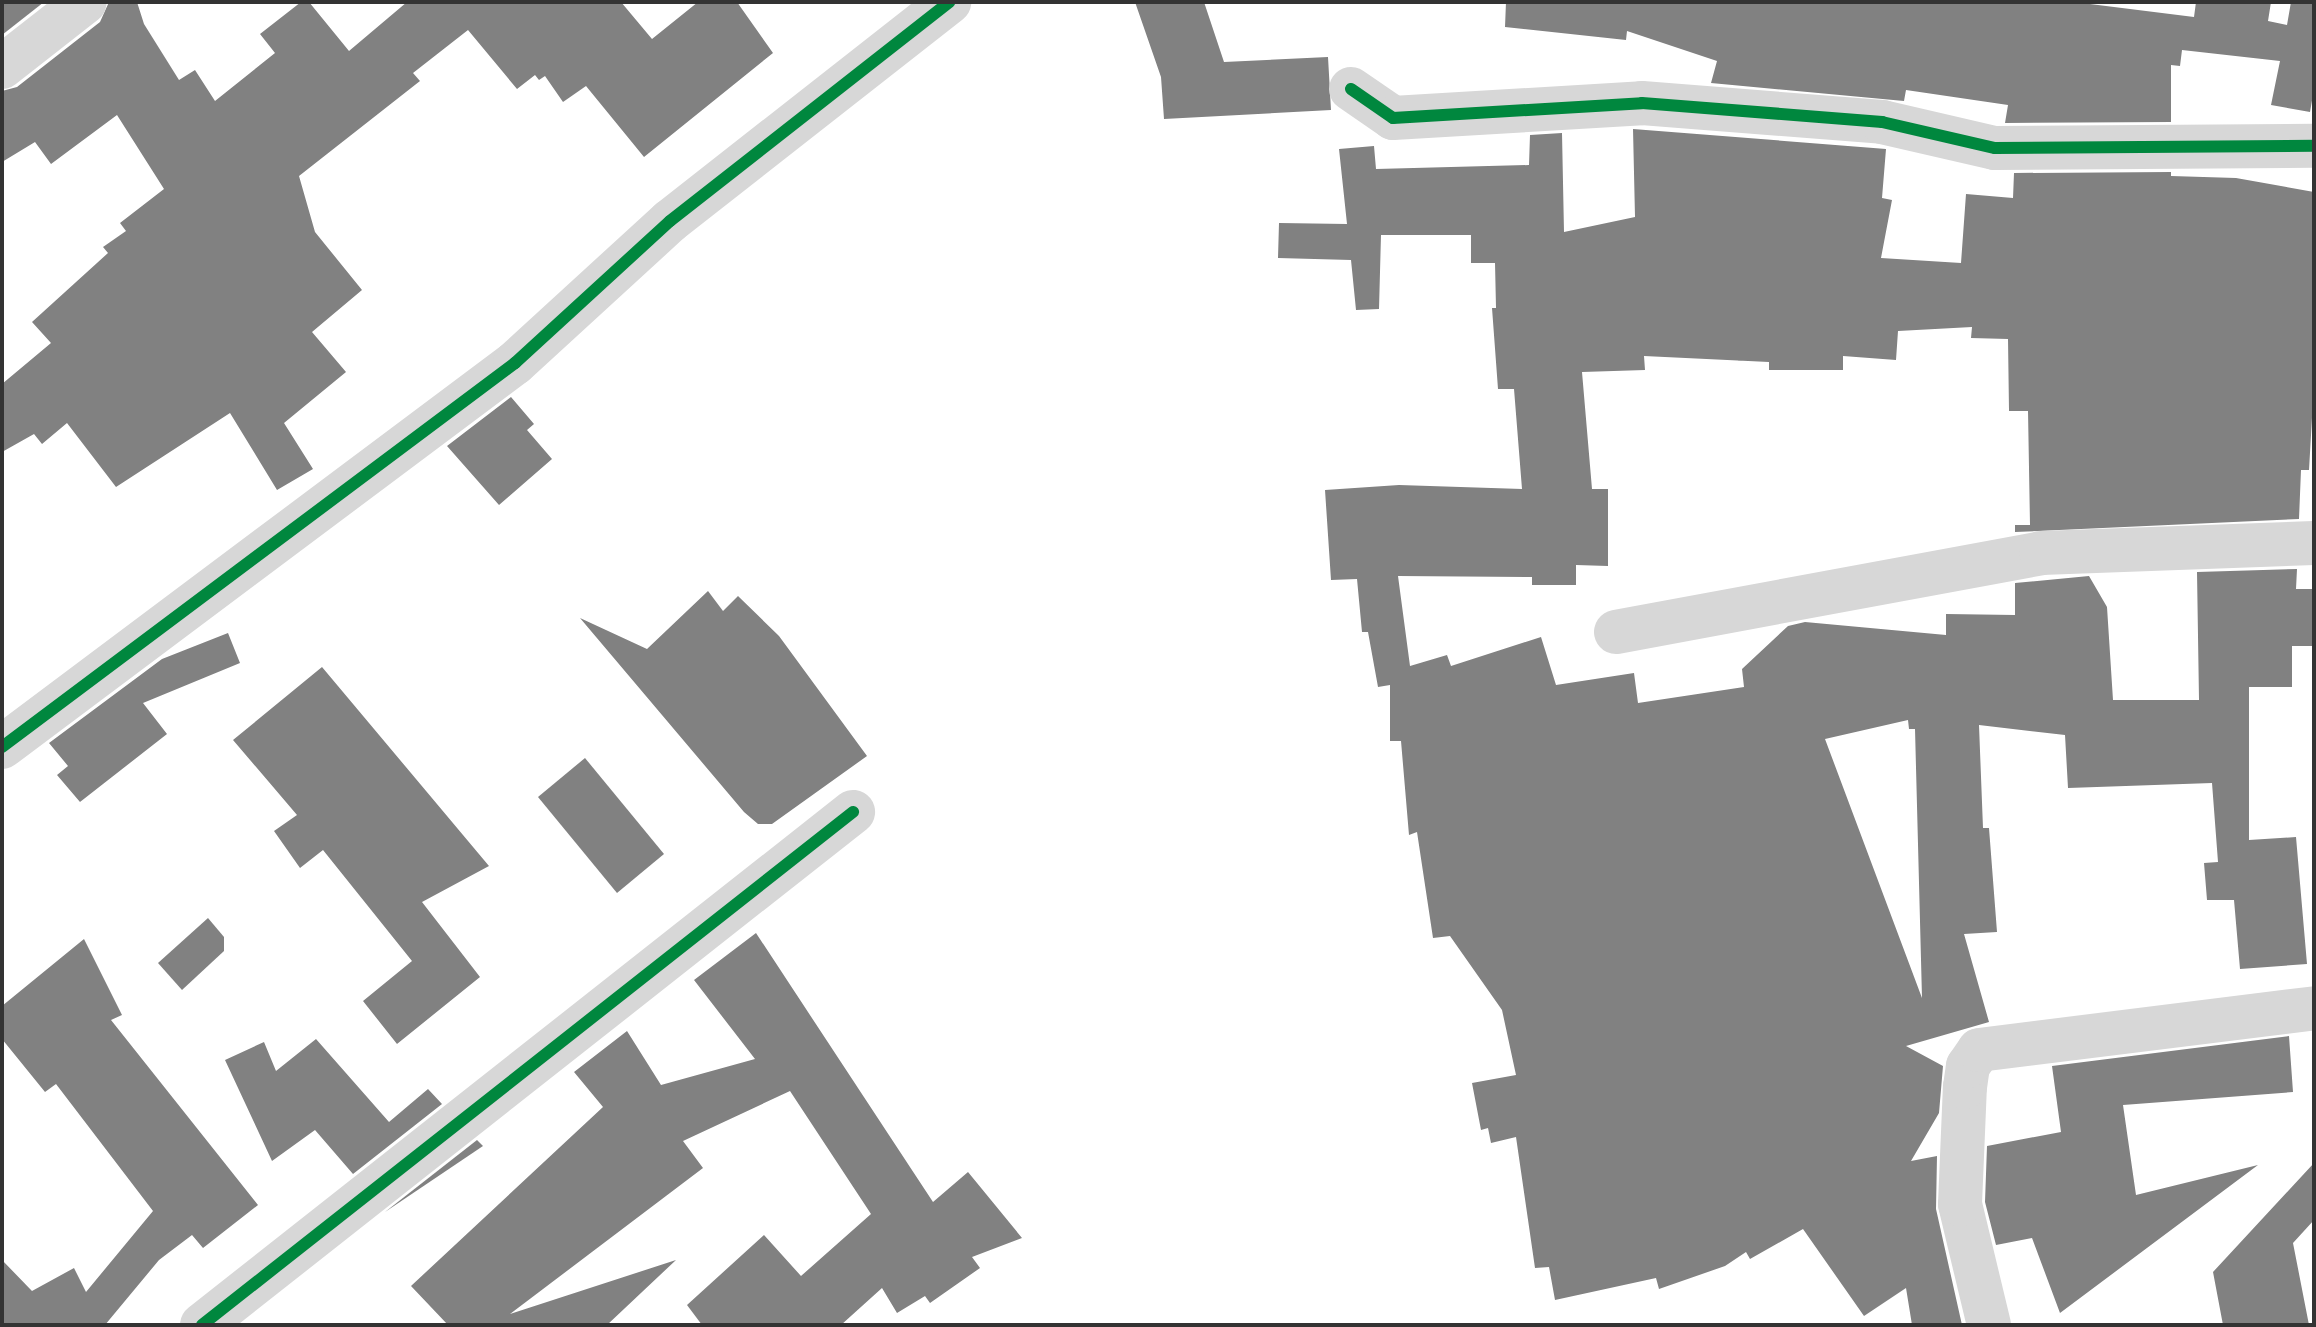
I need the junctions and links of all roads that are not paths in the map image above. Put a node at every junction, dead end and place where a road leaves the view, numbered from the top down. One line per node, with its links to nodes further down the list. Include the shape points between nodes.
1 (85, 2): 3 (street)
2 (949, 2): 8 (street, via 670,221 515,363)
3 (2, 67)
4 (1351, 89): 5 (street, via 1393,118 1642,103 1882,122 1995,148)
5 (2314, 146)
6 (2314, 543): 7 (street, via 2041,553)
7 (1616, 632)
8 (2, 747)
9 (853, 812): 11 (street)
10 (2314, 1008): 12 (street, via 1979,1050 1968,1066 1965,1087 1960,1204)
11 (202, 1325)
12 (1989, 1325)

